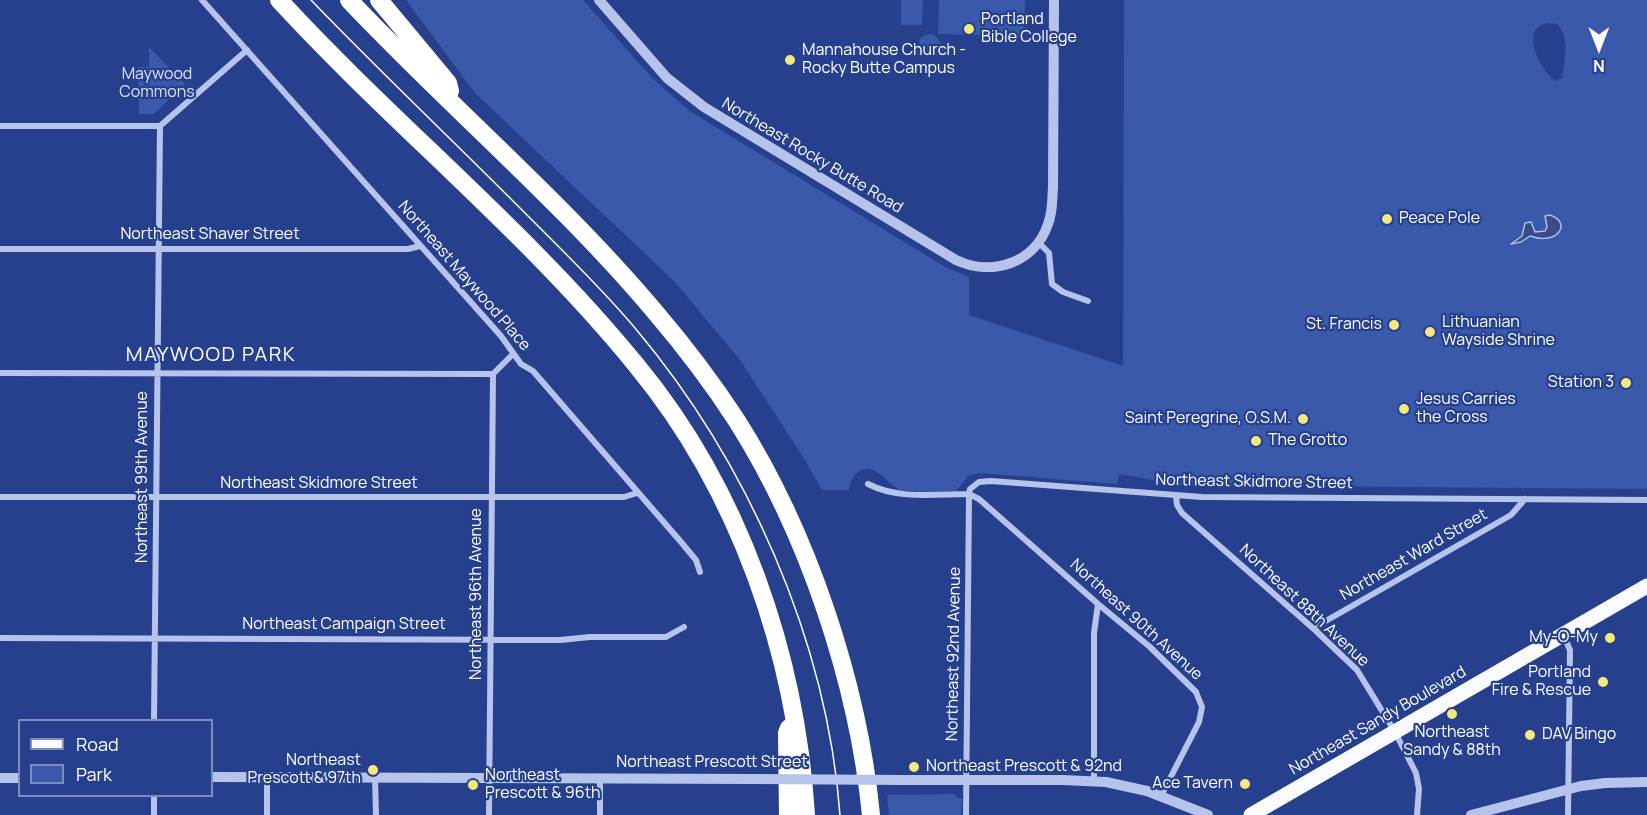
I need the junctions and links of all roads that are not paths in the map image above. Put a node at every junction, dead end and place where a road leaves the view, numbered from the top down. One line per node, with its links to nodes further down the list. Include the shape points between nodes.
1 (202, 0): 7 (street, Northeast Maywood Place)
2 (279, 0): 38 (highway, via 587,306 663,400 706,469 742,542 771,621)
3 (349, 0): 8 (highway)
4 (379, 0): 8 (highway, via 448,83)
5 (599, 0): 11 (street, Northeast Rocky Butte Road, via 667,78 704,107 956,260 975,267 999,267 1023,258)
6 (1054, 0): 11 (street, via 1052,207)
7 (246, 50): 10 (street); 12 (street, Northeast Maywood Place)
8 (454, 104): 61 (highway, via 632,286 680,342 743,430 785,511 824,606 852,705)
9 (0, 126): 10 (street)
10 (160, 126): 14 (street, Northeast 99th Avenue)
11 (1039, 243): 15 (street, via 1049,253 1050,279 1056,288)
12 (420, 246): 14 (street, Northeast Shaver Street); 16 (street, Northeast Maywood Place)
13 (0, 249): 14 (street, Northeast Shaver Street)
14 (158, 249): 18 (street, Northeast 99th Avenue)
15 (1088, 301)
16 (513, 354): 19 (street); 21 (street, Northeast Maywood Place, via 533,371)
17 (0, 373): 18 (street)
18 (157, 374): 19 (street); 25 (street, Northeast 99th Avenue)
19 (493, 374): 26 (street, Northeast 96th Avenue)
20 (868, 484): 22 (street, Northeast Skidmore Street, via 902,494)
21 (637, 493): 26 (street, Northeast Skidmore Street, via 624,497); 29 (street, Northeast Maywood Place, via 696,560)
22 (969, 494): 23 (street, Northeast Skidmore Street, via 973,486 986,481); 31 (street, Northeast 90th Avenue); 48 (street, Northeast 92nd Avenue)
23 (1176, 496): 27 (street, Northeast Skidmore Street); 33 (street, Northeast 88th Avenue, via 1182,513)
24 (0, 497): 25 (street, Northeast Skidmore Street)
25 (157, 497): 26 (street, Northeast Skidmore Street); 36 (street, Northeast 99th Avenue)
26 (491, 498): 37 (street, Northeast 96th Avenue)
27 (1525, 500): 28 (street, Northeast Skidmore Street); 33 (street, Northeast Ward Street, via 1511,515)
28 (1647, 500)
29 (700, 572)
30 (1647, 586): 34 (main road, Northeast Sandy Boulevard)
31 (1098, 604): 49 (street, via 1094,633); 52 (street, Northeast 90th Avenue, via 1150,647 1196,692 1201,702 1200,722)
32 (684, 627): 37 (street, Northeast Campaign Street, via 666,637)
33 (1315, 630): 40 (street, Northeast 88th Avenue, via 1364,678)
34 (1563, 634): 40 (main road, Northeast Sandy Boulevard); 51 (street, via 1570,650)
35 (0, 638): 36 (street, Northeast Campaign Street)
36 (155, 638): 37 (street, Northeast Campaign Street); 39 (street, Northeast 99th Avenue)
37 (490, 639): 44 (street, Northeast 96th Avenue)
38 (794, 712): 59 (highway, via 787,734); 60 (highway)
39 (154, 719)
40 (1395, 732): 64 (main road, Northeast Sandy Boulevard); 65 (street, Northeast 88th Avenue, via 1418,779)
41 (213, 777): 42 (street, Northeast Prescott Street)
42 (267, 777): 43 (street, Northeast Prescott Street); 55 (street)
43 (375, 777): 44 (street, Northeast Prescott Street); 56 (street)
44 (489, 777): 47 (street, Northeast Prescott Street); 57 (street, Northeast 96th Avenue)
45 (0, 778): 46 (street)
46 (18, 778)
47 (600, 778): 48 (street, Northeast Prescott Street, bridge); 58 (street)
48 (966, 780): 49 (street, Northeast Prescott Street); 62 (street, Northeast 92nd Avenue)
49 (1094, 781): 52 (street, Northeast Prescott Street)
50 (1647, 782): 51 (street)
51 (1569, 789): 66 (street); 67 (street)
52 (1161, 796): 63 (street, Northeast Prescott Street)
53 (154, 797): 54 (street)
54 (154, 815)
55 (267, 815)
56 (376, 815)
57 (489, 815)
58 (600, 815)
59 (788, 815)
60 (806, 815)
61 (871, 815)
62 (966, 815)
63 (1208, 815)
64 (1251, 815)
65 (1417, 815)
66 (1471, 815)
67 (1568, 815)

